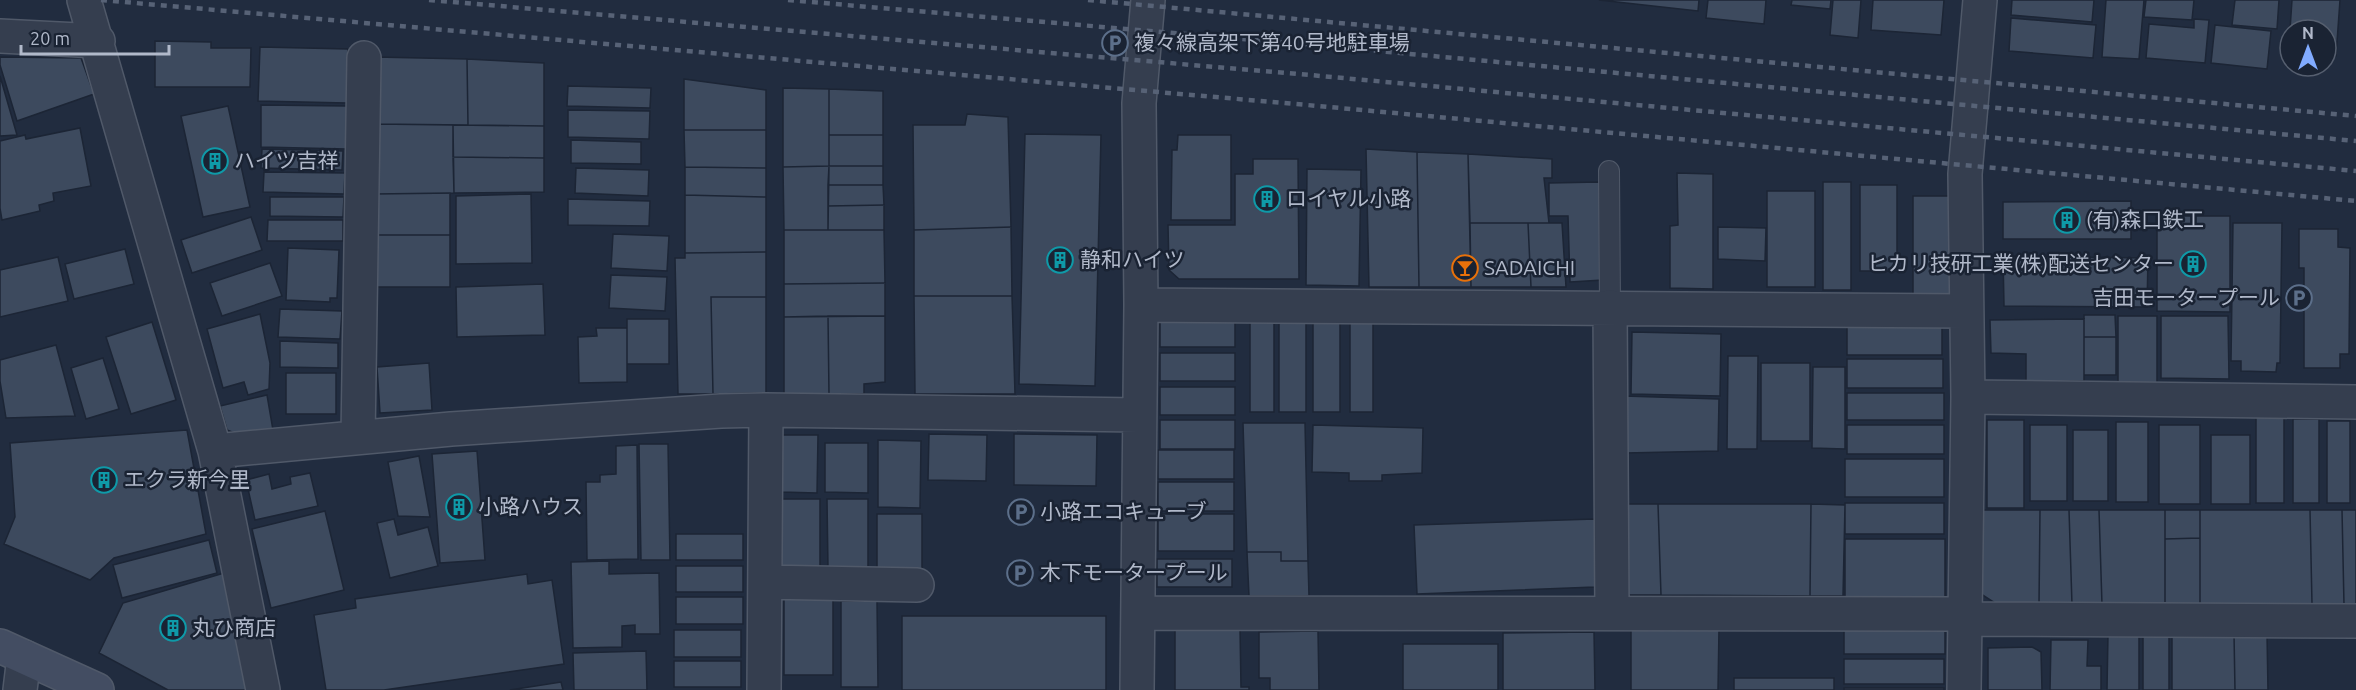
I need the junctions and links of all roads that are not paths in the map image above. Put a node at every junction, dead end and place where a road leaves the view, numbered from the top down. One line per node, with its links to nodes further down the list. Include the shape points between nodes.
1 (84, 0): 5 (street)
2 (1148, 0): 8 (street, via 1139,103)
3 (1980, 0): 10 (street, via 1965,174)
4 (0, 36): 5 (street)
5 (98, 41): 16 (street)
6 (364, 58): 15 (street)
7 (1609, 171): 9 (lane)
8 (1141, 305): 9 (street); 14 (street)
9 (1610, 307): 10 (street); 20 (street)
10 (1965, 310): 11 (street)
11 (1968, 397): 12 (street); 21 (street)
12 (2356, 402)
13 (766, 410): 14 (street); 15 (street); 17 (street)
14 (1139, 415): 19 (street)
15 (358, 437): 16 (street)
16 (215, 451): 26 (street)
17 (765, 582): 18 (street); 27 (street)
18 (917, 585)
19 (1138, 613): 20 (street); 28 (street)
20 (1612, 613): 21 (street)
21 (1964, 616): 22 (street); 29 (street)
22 (2356, 621)
23 (12, 651): 24 (street); 25 (street)
24 (20, 690)
25 (97, 690)
26 (263, 690)
27 (764, 690)
28 (1137, 690)
29 (1964, 690)

